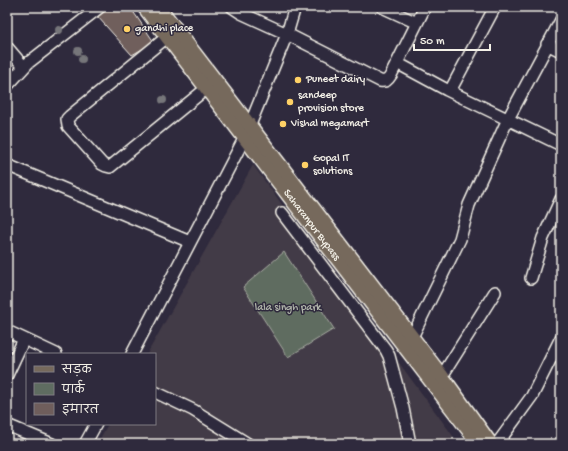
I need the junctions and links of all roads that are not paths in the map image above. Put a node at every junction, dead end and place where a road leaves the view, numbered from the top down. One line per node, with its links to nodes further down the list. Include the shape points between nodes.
1 (100, 7): 17 (street)
2 (144, 7): 12 (main road, Saharanpur Bypass)
3 (159, 7): 22 (main road)
4 (294, 7): 11 (street)
5 (382, 7): 10 (street)
6 (426, 7): 10 (street)
7 (495, 7): 20 (street)
8 (238, 9): 11 (street)
9 (561, 20): 13 (street)
10 (417, 23): 16 (street)
11 (287, 34): 16 (street, via 380,81 389,79); 22 (street)
12 (167, 37): 19 (main road, Saharanpur Bypass); 19 (street, via 70,116 67,119 68,126 102,164 110,167)
13 (547, 44): 15 (street); 21 (street)
14 (7, 47): 17 (street)
15 (561, 51)
16 (397, 64): 20 (street)
17 (24, 67): 18 (street)
18 (7, 86)
19 (207, 88): 22 (main road, Saharanpur Bypass)
20 (450, 92): 21 (street)
21 (508, 119): 23 (street); 31 (street, via 469,205 460,239)
22 (247, 131): 27 (street); 31 (main road); 45 (main road, Saharanpur Bypass)
23 (561, 145)
24 (7, 166): 27 (street)
25 (561, 199): 28 (street, via 543,238)
26 (282, 213): 44 (street, via 386,350 403,408)
27 (190, 242): 35 (street)
28 (531, 278)
29 (495, 292): 37 (street)
30 (7, 331): 33 (street)
31 (412, 337): 37 (main road)
32 (561, 338): 47 (street, via 532,396)
33 (24, 339): 34 (street); 36 (street)
34 (54, 353)
35 (133, 353)
36 (7, 376)
37 (442, 376): 46 (main road)
38 (156, 392): 43 (street, via 193,410)
39 (7, 425): 41 (street)
40 (95, 425): 42 (street)
41 (52, 444)
42 (85, 444)
43 (248, 444)
44 (410, 444)
45 (479, 444)
46 (491, 444)
47 (497, 444)

